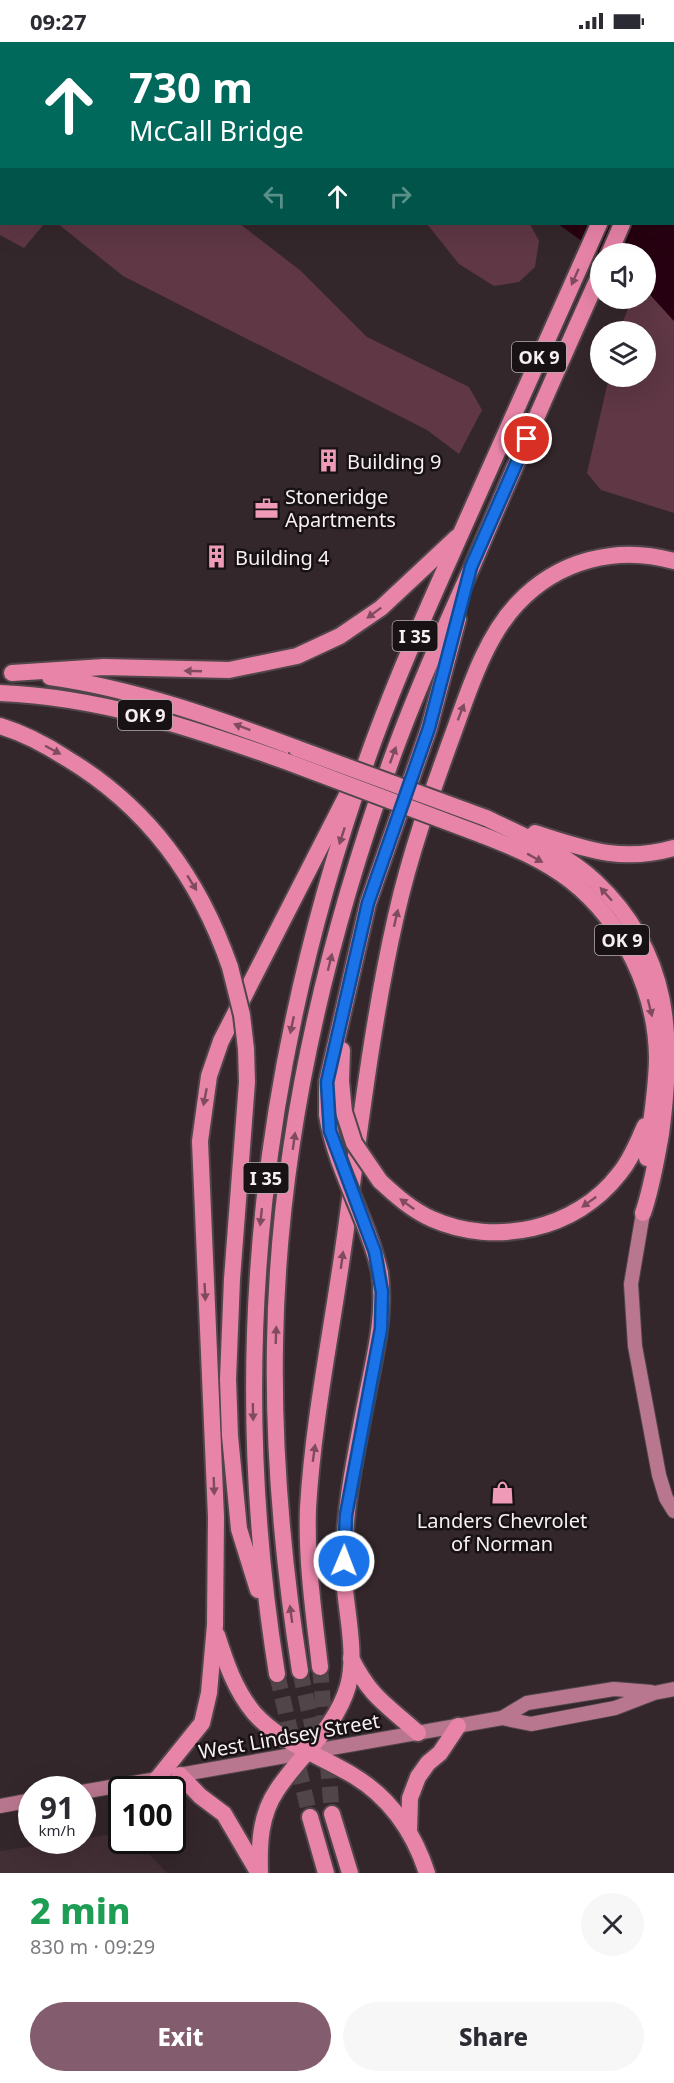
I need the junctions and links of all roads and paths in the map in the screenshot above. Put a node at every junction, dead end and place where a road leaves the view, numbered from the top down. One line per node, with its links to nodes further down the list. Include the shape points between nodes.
1 (599, 225): 5 (highway, OK 9, one-way to 5)
2 (622, 225): 3 (highway)
3 (614, 243)
4 (590, 297): 7 (highway, OK 9)
5 (462, 533): 8 (highway, OK 9, one-way to 8, via 381,608 340,636 297,656 229,670 104,666); 11 (highway, I 35)
6 (674, 561): 22 (highway, one-way to 6, via 309,1549 312,1468 379,997 413,850 471,687 490,644 519,602 541,581 562,569 602,556 630,554)
7 (471, 567): 16 (highway, OK 9, via 429,728 382,857 357,951); 23 (highway, I 35, one-way to 7, via 281,1529 275,1384 277,1294 297,1121 312,1039 354,873 392,757)
8 (6, 673): 12 (highway, one-way to 8, via 211,717 148,698 52,677)
9 (0, 693): 12 (highway, OK 9, via 125,710)
10 (0, 726): 20 (highway, one-way to 20, bridge, via 90,772 146,820 203,899 230,967 242,1015 247,1082 229,1334 230,1436 239,1529)
11 (374, 741): 19 (highway, one-way to 19, via 221,1041 203,1107 200,1152 216,1517); 20 (highway, I 35, one-way to 20, via 338,849 301,982 267,1168 256,1275 252,1377 256,1492)
12 (291, 755): 13 (highway, bridge); 15 (highway, OK 9, one-way to 15, bridge, via 538,859 572,882 624,942 645,989 655,1032 656,1079)
13 (486, 818): 14 (highway, via 612,855 634,856); 17 (highway, one-way to 13, via 652,1187 670,1070 669,1024 651,962 627,920 596,883 533,840)
14 (674, 848)
15 (651, 1112): 16 (highway, OK 9, one-way to 16, bridge, via 629,1160 605,1190 574,1212 538,1227 483,1232 448,1224 415,1210 380,1181); 17 (highway, via 642,1186)
16 (335, 1114): 21 (highway, bridge, via 334,1147 380,1273 381,1329 346,1515 344,1578)
17 (643, 1213): 18 (main road, via 631,1284 635,1346 659,1475)
18 (674, 1510)
19 (214, 1625): 30 (highway, via 227,1667 246,1701 268,1726); 32 (highway, via 210,1693 202,1723)
20 (270, 1627): 24 (highway, I 35)
21 (350, 1657): 29 (highway, via 376,1698); 30 (highway, via 349,1683 341,1705)
22 (320, 1667)
23 (300, 1671)
24 (277, 1674)
25 (674, 1689): 26 (main road, West Lindsey Street)
26 (654, 1693): 27 (main road, West Lindsey Street, via 615,1708 531,1724); 27 (main road, West Lindsey Street, via 614,1689 527,1703)
27 (502, 1718): 28 (main road, West Lindsey Street)
28 (458, 1726): 29 (main road, West Lindsey Street); 38 (highway, via 418,1777 410,1798)
29 (418, 1733): 30 (main road, West Lindsey Street)
30 (307, 1752): 31 (main road, West Lindsey Street); 38 (highway, via 367,1785); 39 (highway, via 276,1791 267,1813 260,1835)
31 (180, 1775): 33 (main road, West Lindsey Street); 39 (highway, via 224,1814)
32 (159, 1776)
33 (174, 1776)
34 (18, 1803): 35 (main road)
35 (0, 1806)
36 (332, 1814): 41 (highway)
37 (310, 1817): 40 (highway)
38 (410, 1832): 42 (highway)
39 (260, 1873)
40 (326, 1873)
41 (350, 1873)
42 (427, 1873)

